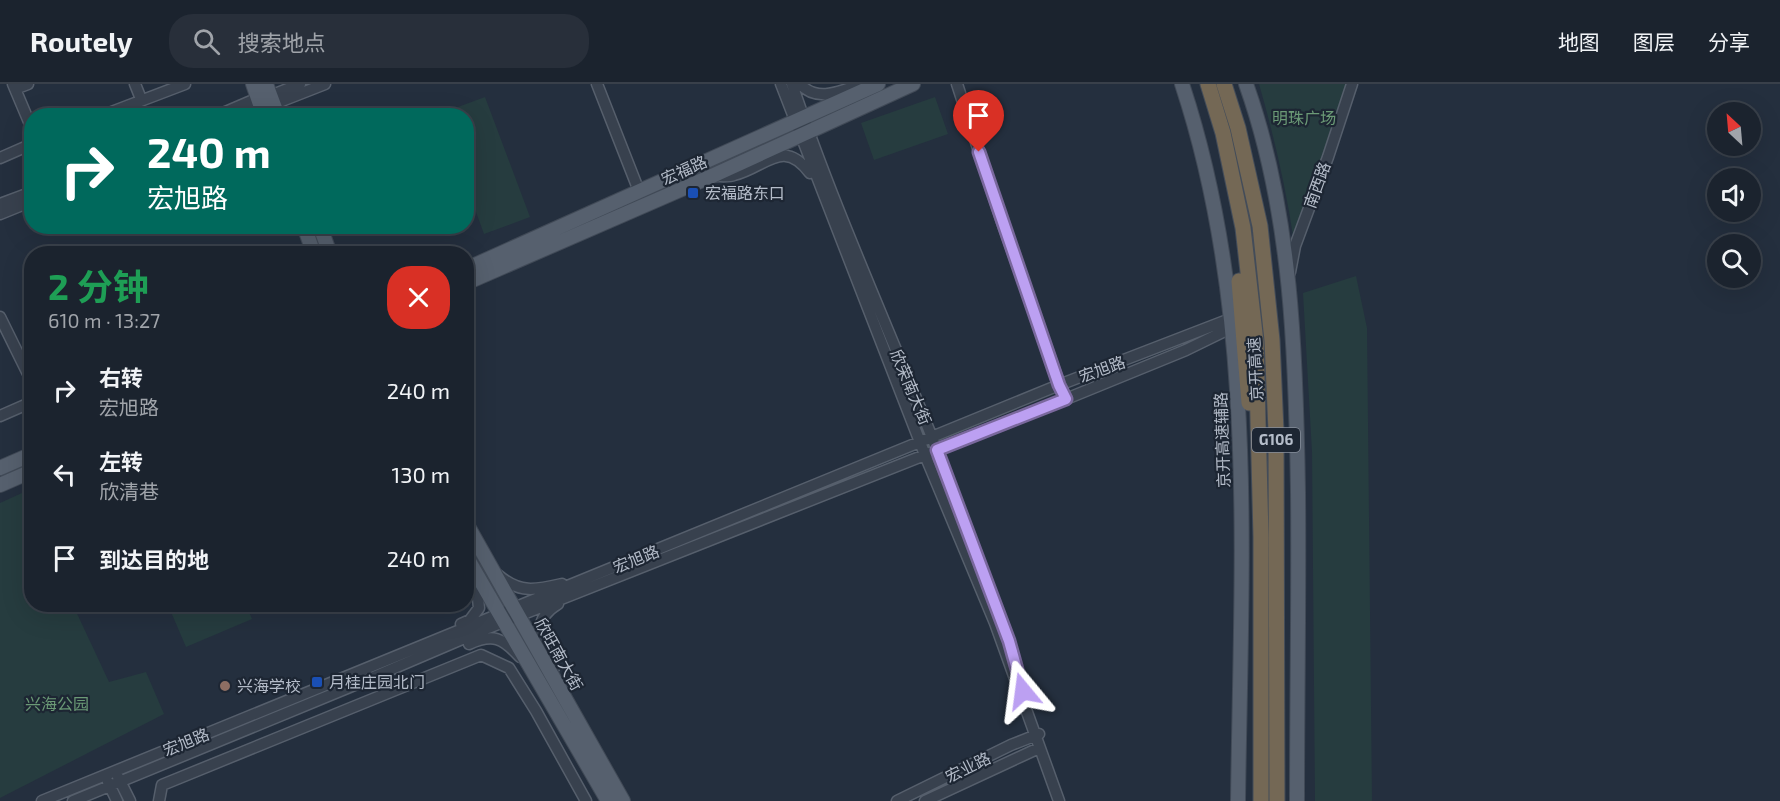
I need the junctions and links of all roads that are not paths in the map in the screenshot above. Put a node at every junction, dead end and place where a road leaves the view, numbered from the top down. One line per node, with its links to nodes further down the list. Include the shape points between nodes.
1 (28, 84): 21 (street)
2 (135, 84): 22 (street)
3 (185, 84): 22 (street)
4 (253, 84): 23 (main road)
5 (300, 84): 23 (street)
6 (325, 84): 23 (street)
7 (597, 84): 32 (street)
8 (781, 84): 27 (street)
9 (792, 84): 27 (street)
10 (800, 84): 11 (street, via 808,92 822,95)
11 (862, 84)
12 (878, 84): 27 (main road, 宏福路)
13 (913, 84): 27 (main road, 宏福路)
14 (957, 84): 43 (street)
15 (1182, 84): 41 (main road, 京开高速辅路, via 1210,183)
16 (1200, 84): 84 (highway, via 1236,243 1252,439)
17 (1208, 84): 85 (highway, 京开高速 / G106, via 1223,133 1243,228 1256,342 1261,537)
18 (1224, 84): 86 (highway, 京开高速 / G106, via 1260,226 1272,340 1276,431)
19 (1246, 84): 39 (main road, via 1281,220)
20 (1352, 84): 39 (street, 南西路, via 1295,246)
21 (14, 87): 26 (street)
22 (141, 99): 24 (street)
23 (268, 103): 25 (street)
24 (120, 108)
25 (248, 108)
26 (24, 110)
27 (801, 126): 30 (main road, 宏福路); 31 (street, 欣荣南大街); 32 (main road, 宏福路); 47 (street, 欣荣南大街)
28 (24, 148): 29 (street)
29 (0, 158)
30 (712, 176): 31 (street, via 734,176 786,155 802,162); 38 (main road, 宏福路)
31 (818, 182): 48 (street, 欣荣南大街)
32 (639, 191): 37 (main road, 宏福路)
33 (24, 195): 34 (street)
34 (0, 204)
35 (24, 204): 36 (street)
36 (0, 213)
37 (474, 265)
38 (474, 280)
39 (1287, 286): 87 (main road, via 1297,428)
40 (0, 317): 42 (street)
41 (1231, 324): 43 (street, 宏旭路); 44 (street, 宏旭路, via 1186,350); 83 (main road, 京开高速辅路, via 1240,456)
42 (24, 366)
43 (1059, 385): 44 (street); 47 (street, 宏旭路)
44 (1066, 399): 49 (street, 宏旭路)
45 (24, 406): 46 (street)
46 (0, 416)
47 (932, 437): 48 (street, 宏旭路); 49 (street, 欣荣南大街)
48 (921, 441): 50 (street, 欣荣南大街); 61 (street, 宏旭路)
49 (937, 450): 50 (street, 宏旭路); 68 (street, 欣荣南大街, via 1009,641)
50 (925, 455): 61 (street, 宏旭路); 68 (street, 欣荣南大街, via 995,622)
51 (24, 456): 53 (street)
52 (24, 457): 54 (main road)
53 (0, 463)
54 (0, 468)
55 (24, 474): 56 (main road)
56 (0, 485)
57 (474, 537): 59 (main road, 欣旺南大街)
58 (474, 570): 63 (main road, 欣旺南大街)
59 (494, 571): 61 (street, via 517,587 530,589 564,583); 62 (main road, 欣旺南大街)
60 (474, 584): 64 (street, via 479,608 470,620)
61 (575, 589): 62 (street, 宏旭路); 67 (street, via 542,619 539,632)
62 (517, 612): 63 (street, 宏旭路); 67 (main road, 欣旺南大街)
63 (502, 618): 64 (street, 宏旭路); 65 (street, 宏旭路); 66 (main road, 欣旺南大街)
64 (435, 639): 69 (street, 宏旭路)
65 (425, 655): 66 (street, via 452,651 487,638 502,640); 70 (street, 宏旭路)
66 (529, 666): 78 (main road, 欣旺南大街)
67 (563, 697): 79 (main road, 欣旺南大街)
68 (1038, 740): 80 (street, 宏业路, via 1011,745); 81 (street, 宏业路); 82 (street, 欣荣南大街)
69 (110, 773): 70 (street); 71 (street); 72 (street, 宏旭路)
70 (121, 782): 71 (street, 宏旭路); 75 (street)
71 (110, 786): 73 (street, 宏旭路); 74 (street)
72 (42, 801)
73 (74, 801)
74 (117, 801)
75 (130, 801)
76 (159, 801): 77 (street, via 162,785 482,655 508,668)
77 (586, 801)
78 (608, 801)
79 (622, 801)
80 (897, 801)
81 (925, 801)
82 (1059, 801)
83 (1239, 801)
84 (1251, 801)
85 (1260, 801)
86 (1277, 801)
87 (1297, 801)

